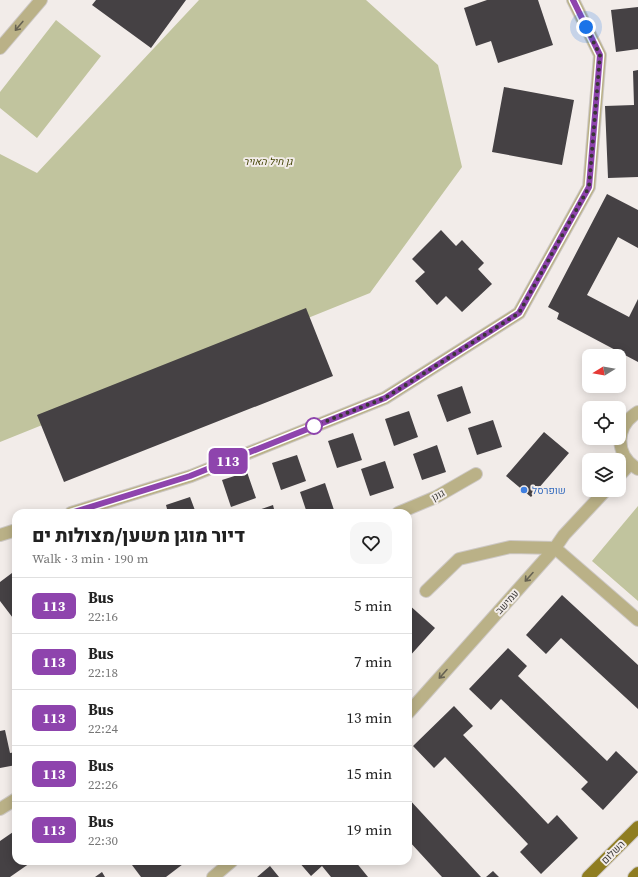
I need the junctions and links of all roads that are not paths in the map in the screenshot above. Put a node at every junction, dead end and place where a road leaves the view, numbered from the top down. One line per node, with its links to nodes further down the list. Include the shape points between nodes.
1 (573, 0): 8 (street, via 600,55 589,187 519,313 385,398 190,476)
2 (37, 1): 3 (street, one-way to 3)
3 (0, 48)
4 (638, 412): 5 (street, via 630,417 620,436 625,458)
5 (634, 466)
6 (476, 474): 9 (street, גונן, via 436,497)
7 (599, 497): 12 (street, עמישב)
8 (84, 509)
9 (408, 509)
10 (12, 531): 11 (street)
11 (0, 535)
12 (555, 548): 13 (street, via 510,548 459,559); 14 (street); 15 (street, עמישב, one-way to 15)
13 (426, 590)
14 (638, 620)
15 (412, 709)
16 (12, 802): 17 (street)
17 (0, 809)
18 (638, 827): 22 (main road, השלום)
19 (227, 865): 21 (street)
20 (638, 873): 23 (main road)
21 (213, 877)
22 (588, 877)
23 (634, 877)

